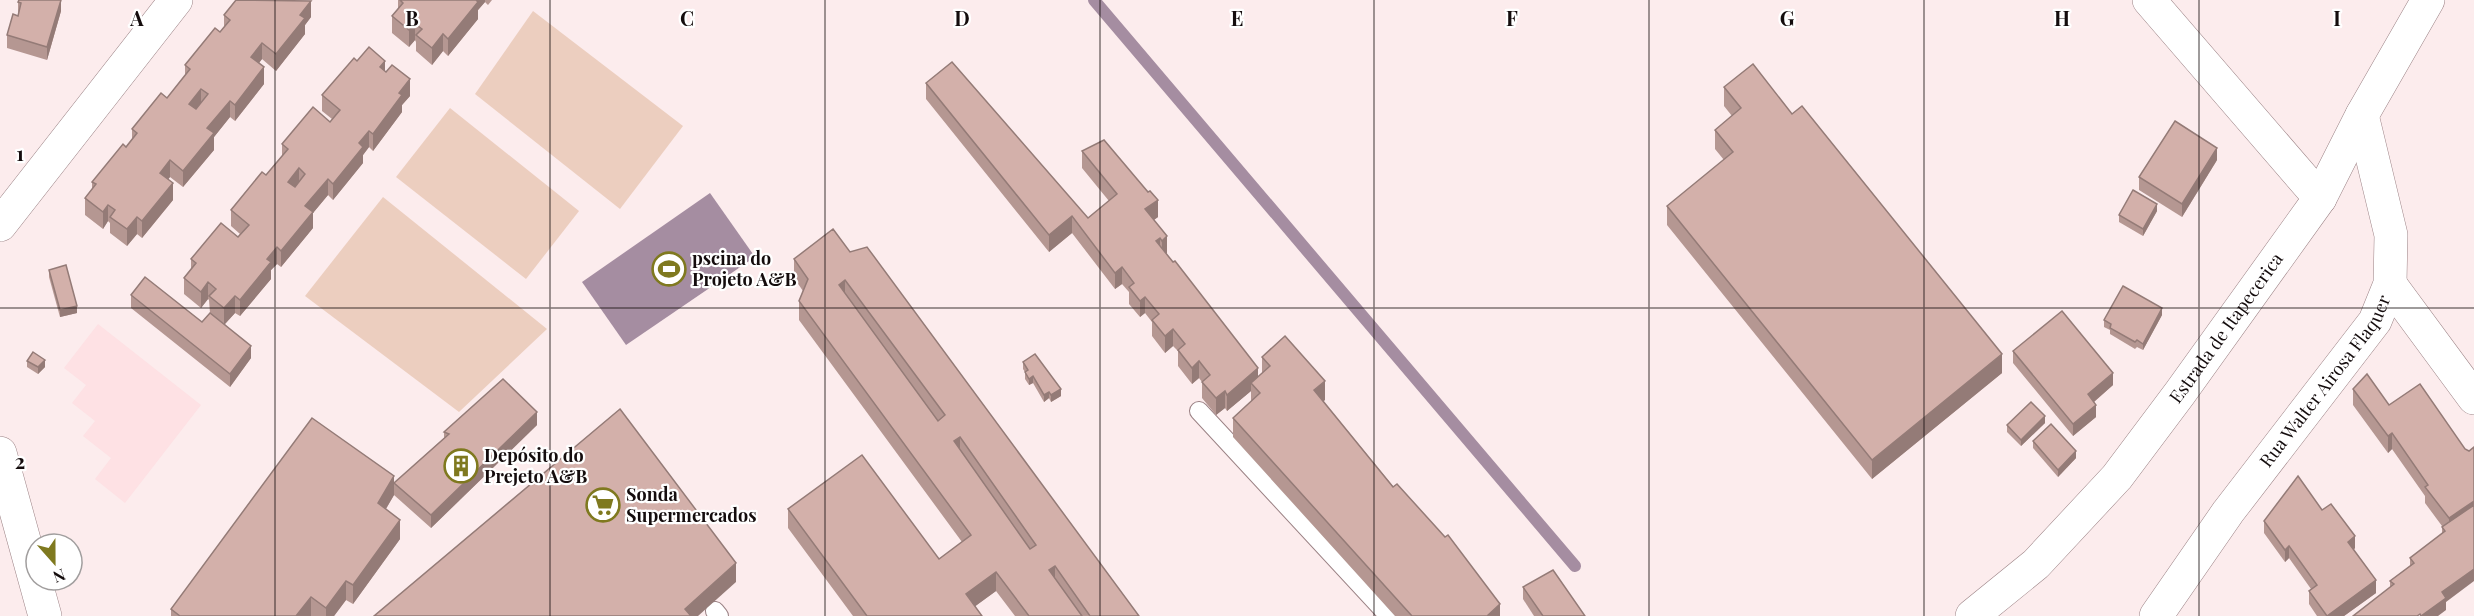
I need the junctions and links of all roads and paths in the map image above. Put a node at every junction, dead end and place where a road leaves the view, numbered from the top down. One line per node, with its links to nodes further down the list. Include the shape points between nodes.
1 (176, 0): 6 (street)
2 (2149, 0): 5 (street)
3 (2428, 0): 4 (street, Estrada de Itapecerica)
4 (2362, 115): 5 (street, Estrada de Itapecerica); 7 (street, Rua Walter Airosa Flaquer, via 2391,235)
5 (2320, 198): 14 (street, Estrada de Itapecerica, via 2117,477 2036,564)
6 (0, 225)
7 (2390, 284): 8 (street); 11 (street, Rua Walter Airosa Flaquer, via 2375,321 2228,512)
8 (2474, 398)
9 (1199, 411): 13 (lane)
10 (1, 461): 12 (street)
11 (2160, 614)
12 (45, 616)
13 (1389, 616)
14 (1972, 616)

